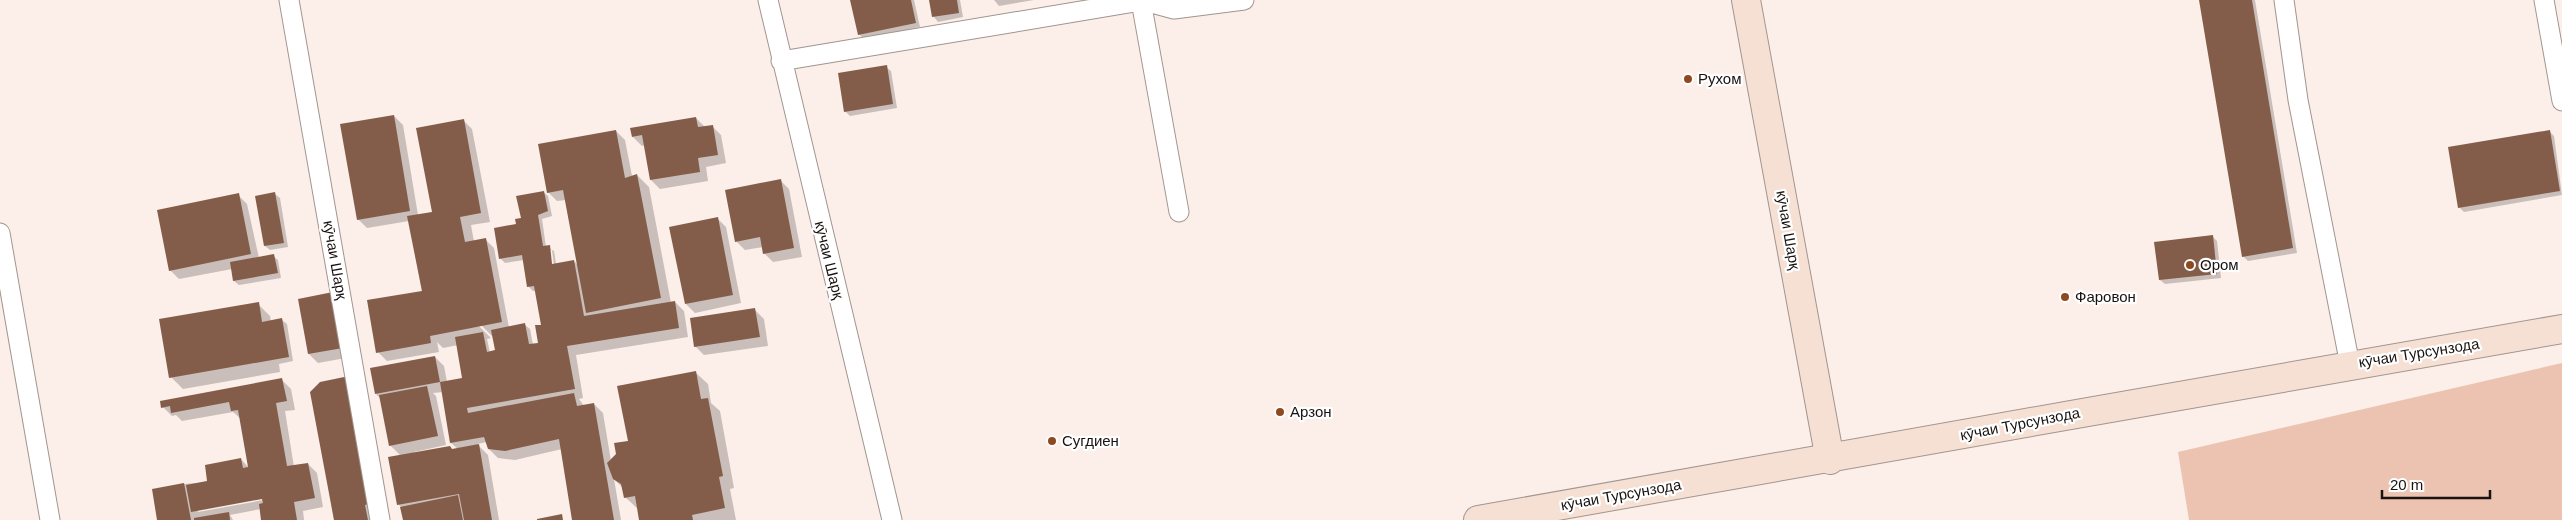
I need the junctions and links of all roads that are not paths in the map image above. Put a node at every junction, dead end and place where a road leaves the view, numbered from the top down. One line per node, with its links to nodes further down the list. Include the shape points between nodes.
1 (289, 0): 16 (lane, кӯчаи Шарқ)
2 (768, 0): 8 (lane, кӯчаи Шарқ)
3 (1141, 0): 4 (lane, via 1174,9); 8 (lane); 10 (lane)
4 (1244, 0)
5 (1746, 0): 14 (main road, кӯчаи Шарқ)
6 (2284, 0): 13 (lane, via 2298,100)
7 (2544, 0): 9 (lane)
8 (781, 61): 17 (lane, кӯчаи Шарқ)
9 (2562, 101)
10 (1179, 212)
11 (0, 233): 15 (lane)
12 (2562, 329): 13 (main road, кӯчаи Турсунзода)
13 (2350, 365): 14 (main road, кӯчаи Турсунзода)
14 (1830, 460): 18 (main road, кӯчаи Турсунзода)
15 (50, 520)
16 (380, 520)
17 (892, 520)
18 (1478, 520)

